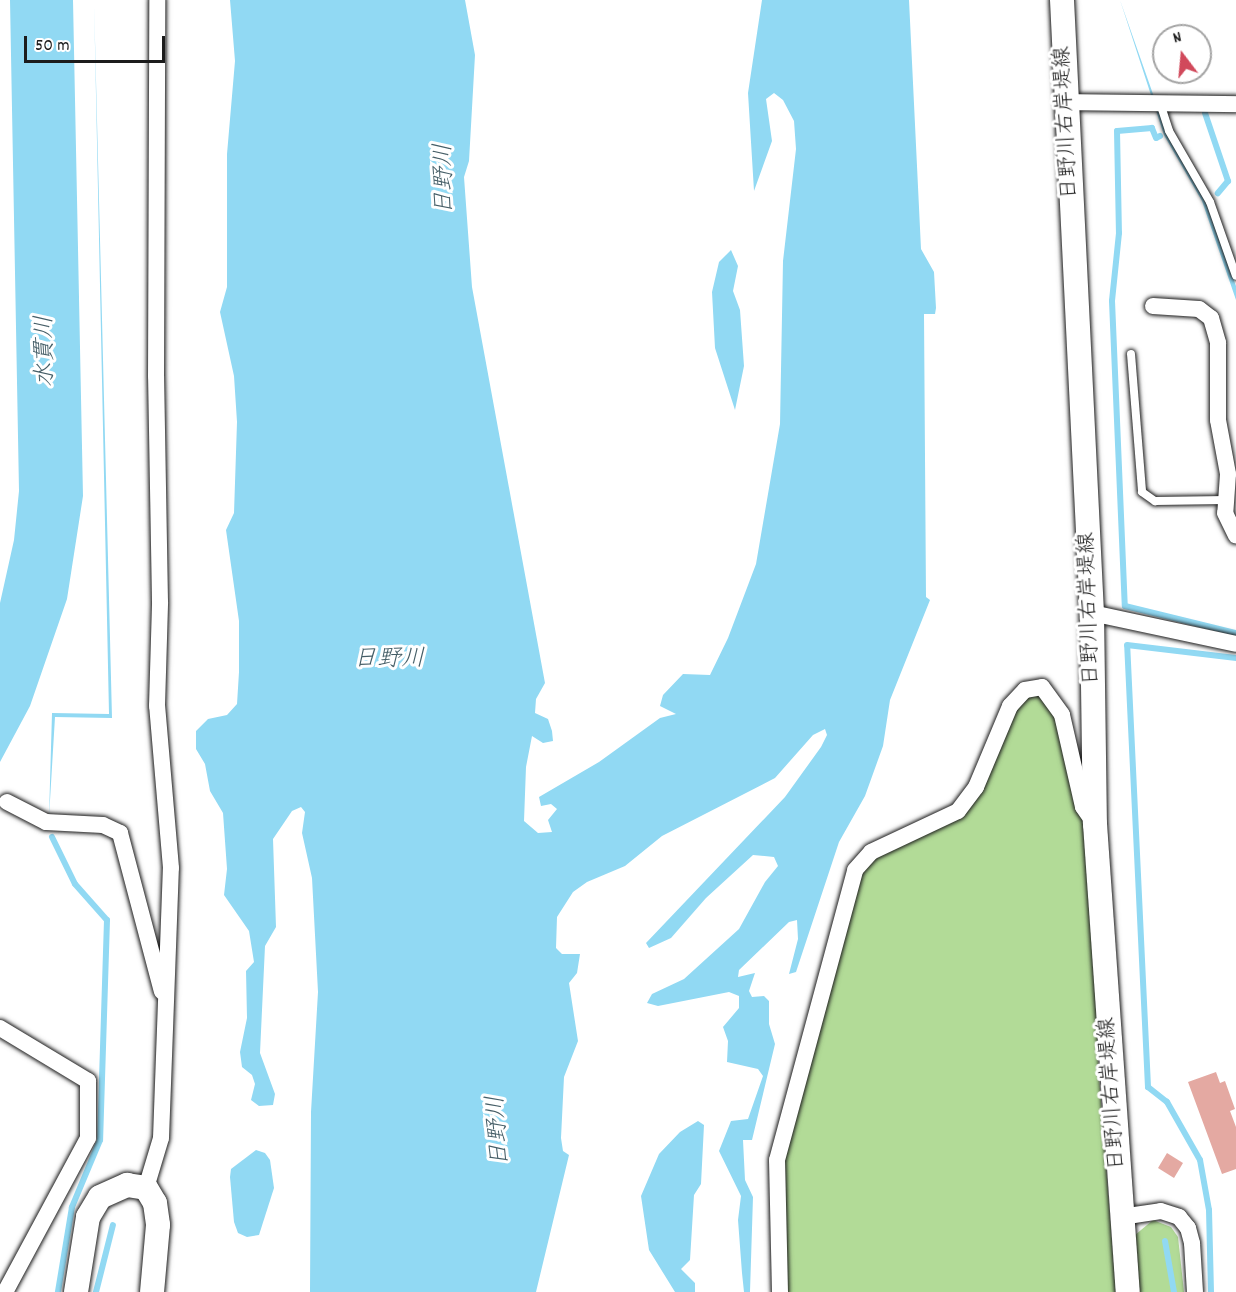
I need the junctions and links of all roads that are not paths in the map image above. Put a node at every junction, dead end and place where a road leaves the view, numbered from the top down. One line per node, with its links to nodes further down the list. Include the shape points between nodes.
1 (157, 0): 15 (street, via 160,602 157,706 171,868)
2 (1062, 0): 3 (street, 日野川右岸堤線)
3 (1065, 102): 4 (street); 11 (street, 日野川右岸堤線)
4 (1160, 103): 5 (street); 6 (lane, via 1169,131 1210,202)
5 (1236, 104)
6 (1236, 276)
7 (1153, 306): 9 (street, via 1199,309 1211,318 1218,343 1218,420 1228,474)
8 (1131, 354): 9 (lane, via 1142,492 1155,501)
9 (1226, 500): 10 (street, via 1225,513)
10 (1236, 536)
11 (1092, 613): 12 (street); 14 (street, 日野川右岸堤線)
12 (1236, 644)
13 (2, 804): 15 (street, via 46,822 103,825 120,833 150,960)
14 (1095, 824): 18 (street, 日野川右岸堤線); 22 (street, via 1083,807 1062,715 1042,687 1025,690 1010,706 976,787 958,811 871,852 855,870 777,1160)
15 (165, 1001): 17 (street, via 161,1138)
16 (0, 1028): 19 (street, via 88,1081 88,1138)
17 (146, 1188): 20 (street, via 117,1188 100,1197 84,1232); 21 (street, via 158,1225)
18 (1120, 1217): 23 (street, 日野川右岸堤線); 24 (street, via 1161,1211 1179,1217 1188,1228 1192,1243)
19 (5, 1292)
20 (76, 1292)
21 (152, 1292)
22 (780, 1292)
23 (1128, 1292)
24 (1195, 1292)

